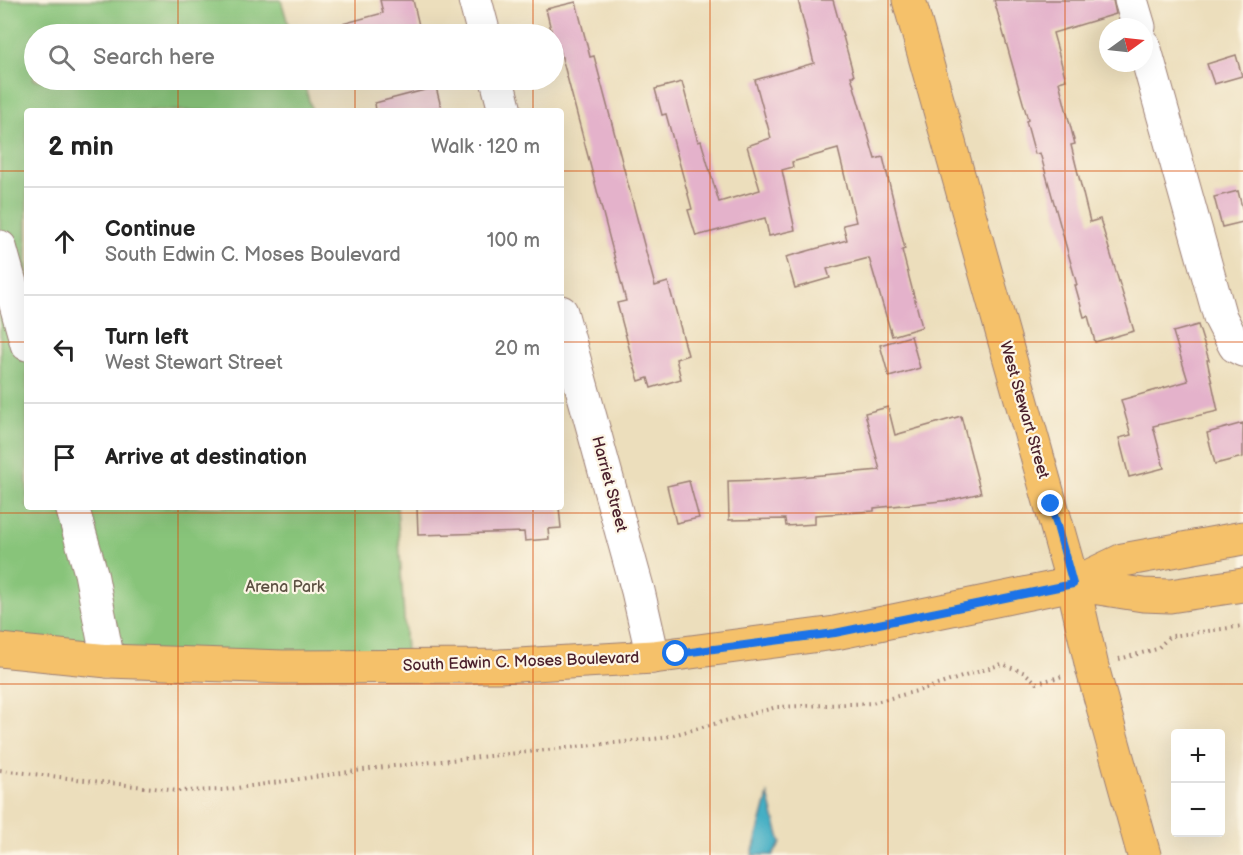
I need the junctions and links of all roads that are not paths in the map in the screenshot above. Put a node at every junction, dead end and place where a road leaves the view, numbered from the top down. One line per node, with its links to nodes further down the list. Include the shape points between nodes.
1 (475, 0): 5 (street)
2 (909, 0): 15 (main road, West Stewart Street)
3 (1131, 0): 4 (street)
4 (1136, 18)
5 (481, 24)
6 (1151, 72): 12 (street, via 1220,317 1235,345)
7 (500, 90): 8 (street)
8 (504, 108)
9 (0, 248): 11 (street)
10 (564, 323): 18 (street, Harriet Street)
11 (24, 333)
12 (1243, 350)
13 (73, 510): 19 (street, via 91,573)
14 (1243, 538): 15 (main road, South Edwin C. Moses Boulevard, via 1123,560)
15 (1073, 584): 16 (main road, South Edwin C. Moses Boulevard, via 1170,596); 18 (main road, South Edwin C. Moses Boulevard, via 835,633); 20 (main road, West Stewart Street)
16 (1243, 585)
17 (0, 650): 19 (main road, South Edwin C. Moses Boulevard)
18 (653, 657): 19 (main road, South Edwin C. Moses Boulevard, via 488,666 283,667)
19 (108, 661)
20 (1144, 855)

